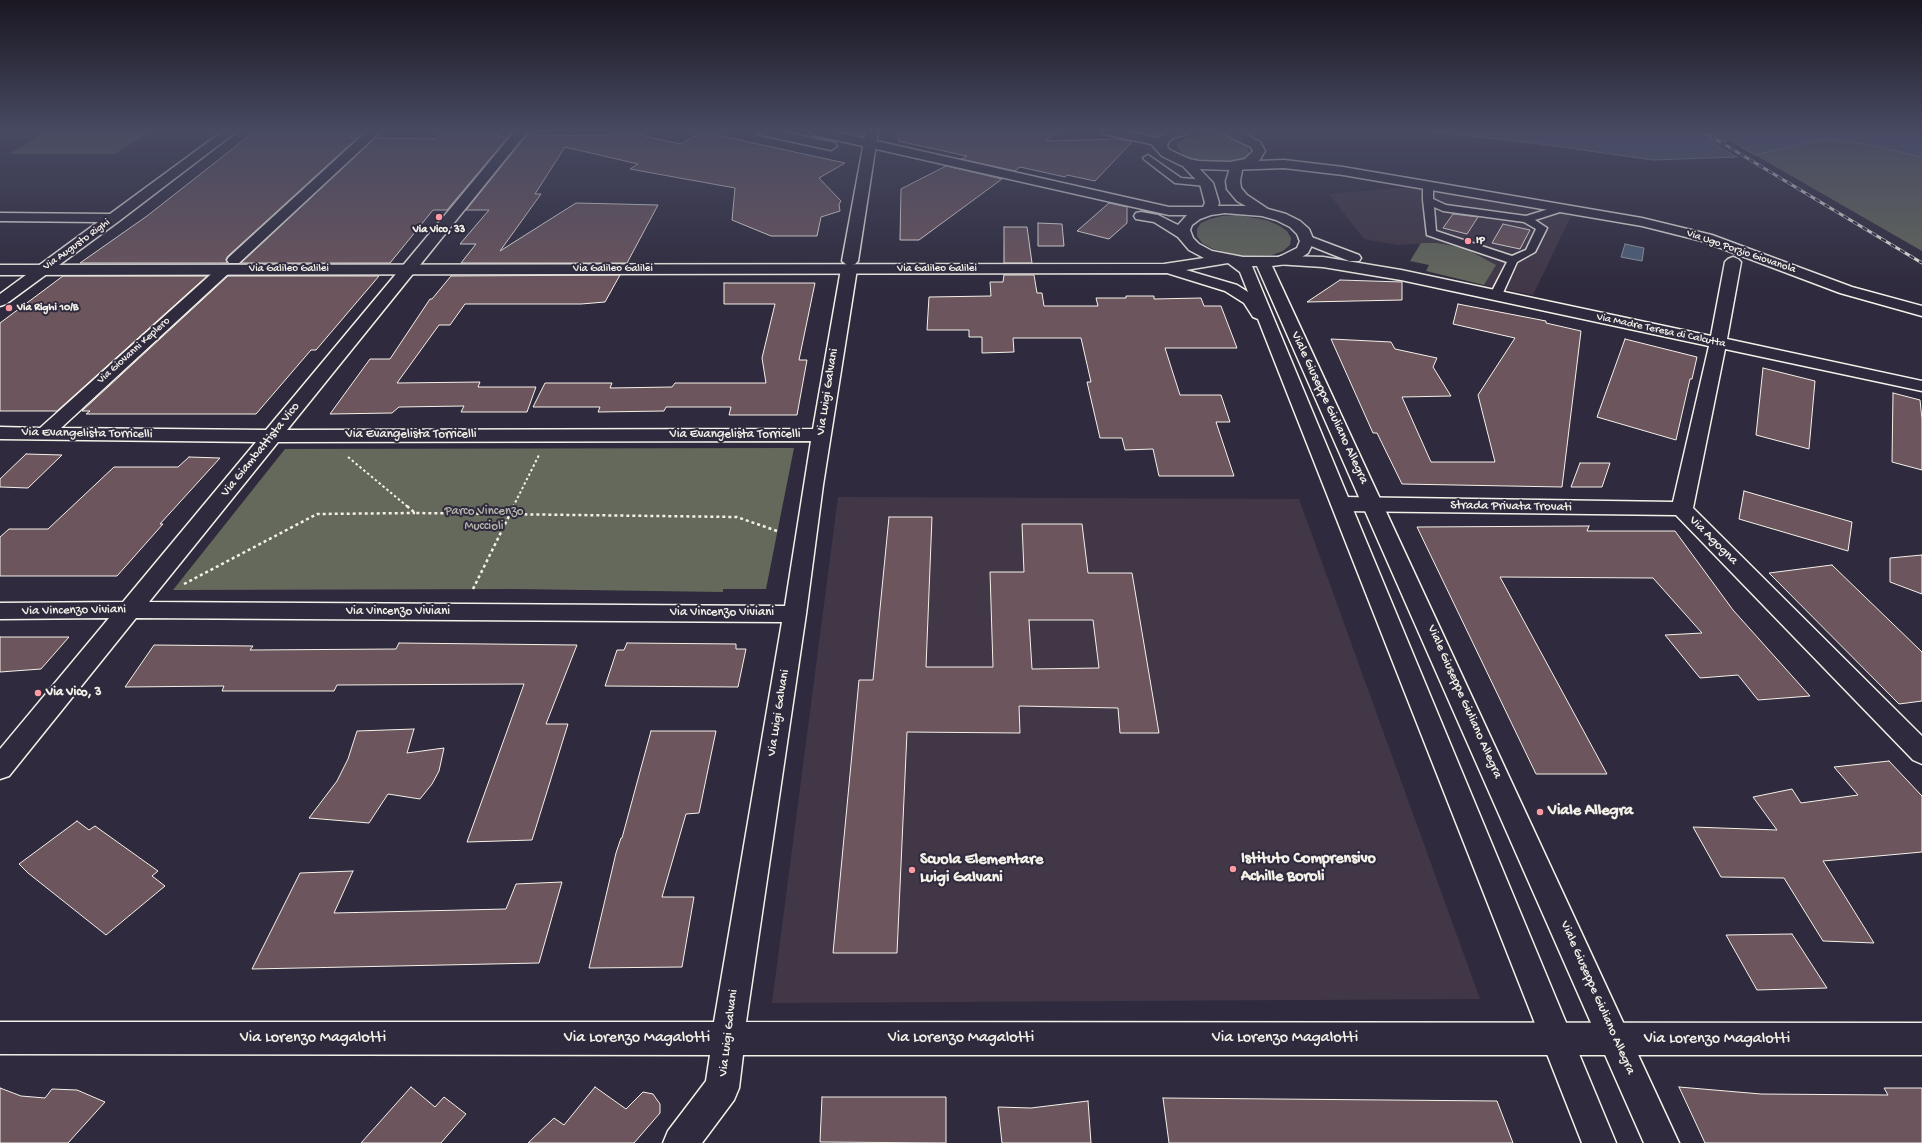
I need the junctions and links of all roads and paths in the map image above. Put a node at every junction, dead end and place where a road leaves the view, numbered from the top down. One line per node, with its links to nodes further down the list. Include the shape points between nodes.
1 (159, 184): 16 (street, Via Augusto Righi)
2 (317, 184): 27 (street, Via Giovanni Keplero)
3 (478, 184): 28 (street, Via Giambattista Vico)
4 (863, 184): 29 (street, Via Luigi Galvani)
5 (1025, 184): 18 (street, via 1158,220)
6 (1052, 184): 13 (street, via 1169,211)
7 (1206, 184): 13 (street, via 1212,203)
8 (1233, 184): 14 (street, via 1242,198)
9 (1424, 184): 10 (street, Via Ugo Porzio Giovanola)
10 (1428, 185): 11 (lane); 12 (street, Via Ugo Porzio Giovanola)
11 (1428, 200): 17 (lane, via 1442,208); 24 (lane, via 1432,233)
12 (1562, 208): 17 (lane); 36 (street, Via Ugo Porzio Giovanola, via 1642,222 1707,238 1846,290)
13 (1208, 211): 14 (street, via 1238,209); 18 (street, via 1186,223 1183,230)
14 (1263, 212): 19 (street, via 1295,224 1304,232)
15 (0, 217): 16 (street)
16 (114, 218): 22 (street, Via Augusto Righi)
17 (1527, 219): 24 (lane, via 1542,228 1530,252)
18 (1185, 235): 20 (street)
19 (1306, 238): 25 (street, via 1304,250 1294,256); 33 (street, Via Madre Teresa di Calcutta)
20 (1194, 247): 23 (street); 29 (street, Via Galileo Galilei, via 1186,253 1161,260 1138,262)
21 (0, 260): 22 (street, Via Galileo Galilei)
22 (55, 260): 27 (street, Via Galileo Galilei); 32 (street, Via Augusto Righi)
23 (1229, 260): 25 (street, Via Madre Teresa di Calcutta); 30 (street, Via Galileo Galilei); 37 (street, Viale Giuseppe Giuliano Allegra, via 1247,270)
24 (1513, 260): 34 (lane)
25 (1272, 262): 33 (street, Via Madre Teresa di Calcutta, via 1323,262); 47 (street, Viale Giuseppe Giuliano Allegra)
26 (1732, 262): 38 (street, Via Agogna)
27 (229, 265): 28 (street, Via Galileo Galilei); 32 (street, Via Galileo Galilei); 40 (street, Via Giovanni Keplero)
28 (412, 265): 29 (street, Via Galileo Galilei); 42 (street, Via Giambattista Vico)
29 (850, 265): 30 (street, Via Galileo Galilei); 43 (street, Via Luigi Galvani)
30 (1164, 269): 37 (street, via 1231,288 1250,300)
31 (0, 270): 32 (street, Via Galileo Galilei)
32 (43, 270): 35 (street, Via Augusto Righi)
33 (1401, 275): 34 (street, Via Madre Teresa di Calcutta)
34 (1496, 295): 38 (street, Via Madre Teresa di Calcutta)
35 (0, 301)
36 (1922, 312)
37 (1268, 322): 46 (street, Viale Giuseppe Giuliano Allegra)
38 (1718, 343): 39 (street, Via Madre Teresa di Calcutta); 48 (street, Via Agogna)
39 (1922, 386)
40 (45, 433): 41 (street, Via Evangelista Torricelli); 42 (street, Via Evangelista Torricelli)
41 (0, 434)
42 (273, 435): 43 (street, Via Evangelista Torricelli); 54 (street, Via Giambattista Vico)
43 (821, 435): 56 (street, Via Luigi Galvani)
44 (542, 449): 50 (path)
45 (343, 453): 49 (path)
46 (1341, 504): 47 (street, Strada Privata Trovati); 61 (street, Viale Giuseppe Giuliano Allegra)
47 (1374, 505): 48 (street, Strada Privata Trovati); 62 (street, Viale Giuseppe Giuliano Allegra)
48 (1682, 509): 57 (street, Via Agogna)
49 (415, 513): 50 (path); 52 (path, via 317,514)
50 (509, 515): 51 (path, via 737,517); 53 (path)
51 (778, 531)
52 (181, 586)
53 (472, 590)
54 (130, 610): 55 (street, Via Vincenzo Viviani); 56 (street, Via Vincenzo Viviani); 58 (street, Via Giambattista Vico)
55 (0, 611)
56 (795, 614): 60 (street, Via Luigi Galvani)
57 (1922, 753)
58 (0, 768)
59 (0, 1038): 60 (street, Via Lorenzo Magalotti)
60 (728, 1039): 61 (street, Via Lorenzo Magalotti); 64 (street, Via Luigi Galvani, via 722,1088)
61 (1557, 1039): 62 (street, Via Lorenzo Magalotti); 65 (street, Viale Giuseppe Giuliano Allegra)
62 (1617, 1040): 63 (street, Via Lorenzo Magalotti); 66 (street, Viale Giuseppe Giuliano Allegra)
63 (1922, 1040)
64 (680, 1143)
65 (1599, 1143)
66 (1662, 1143)

